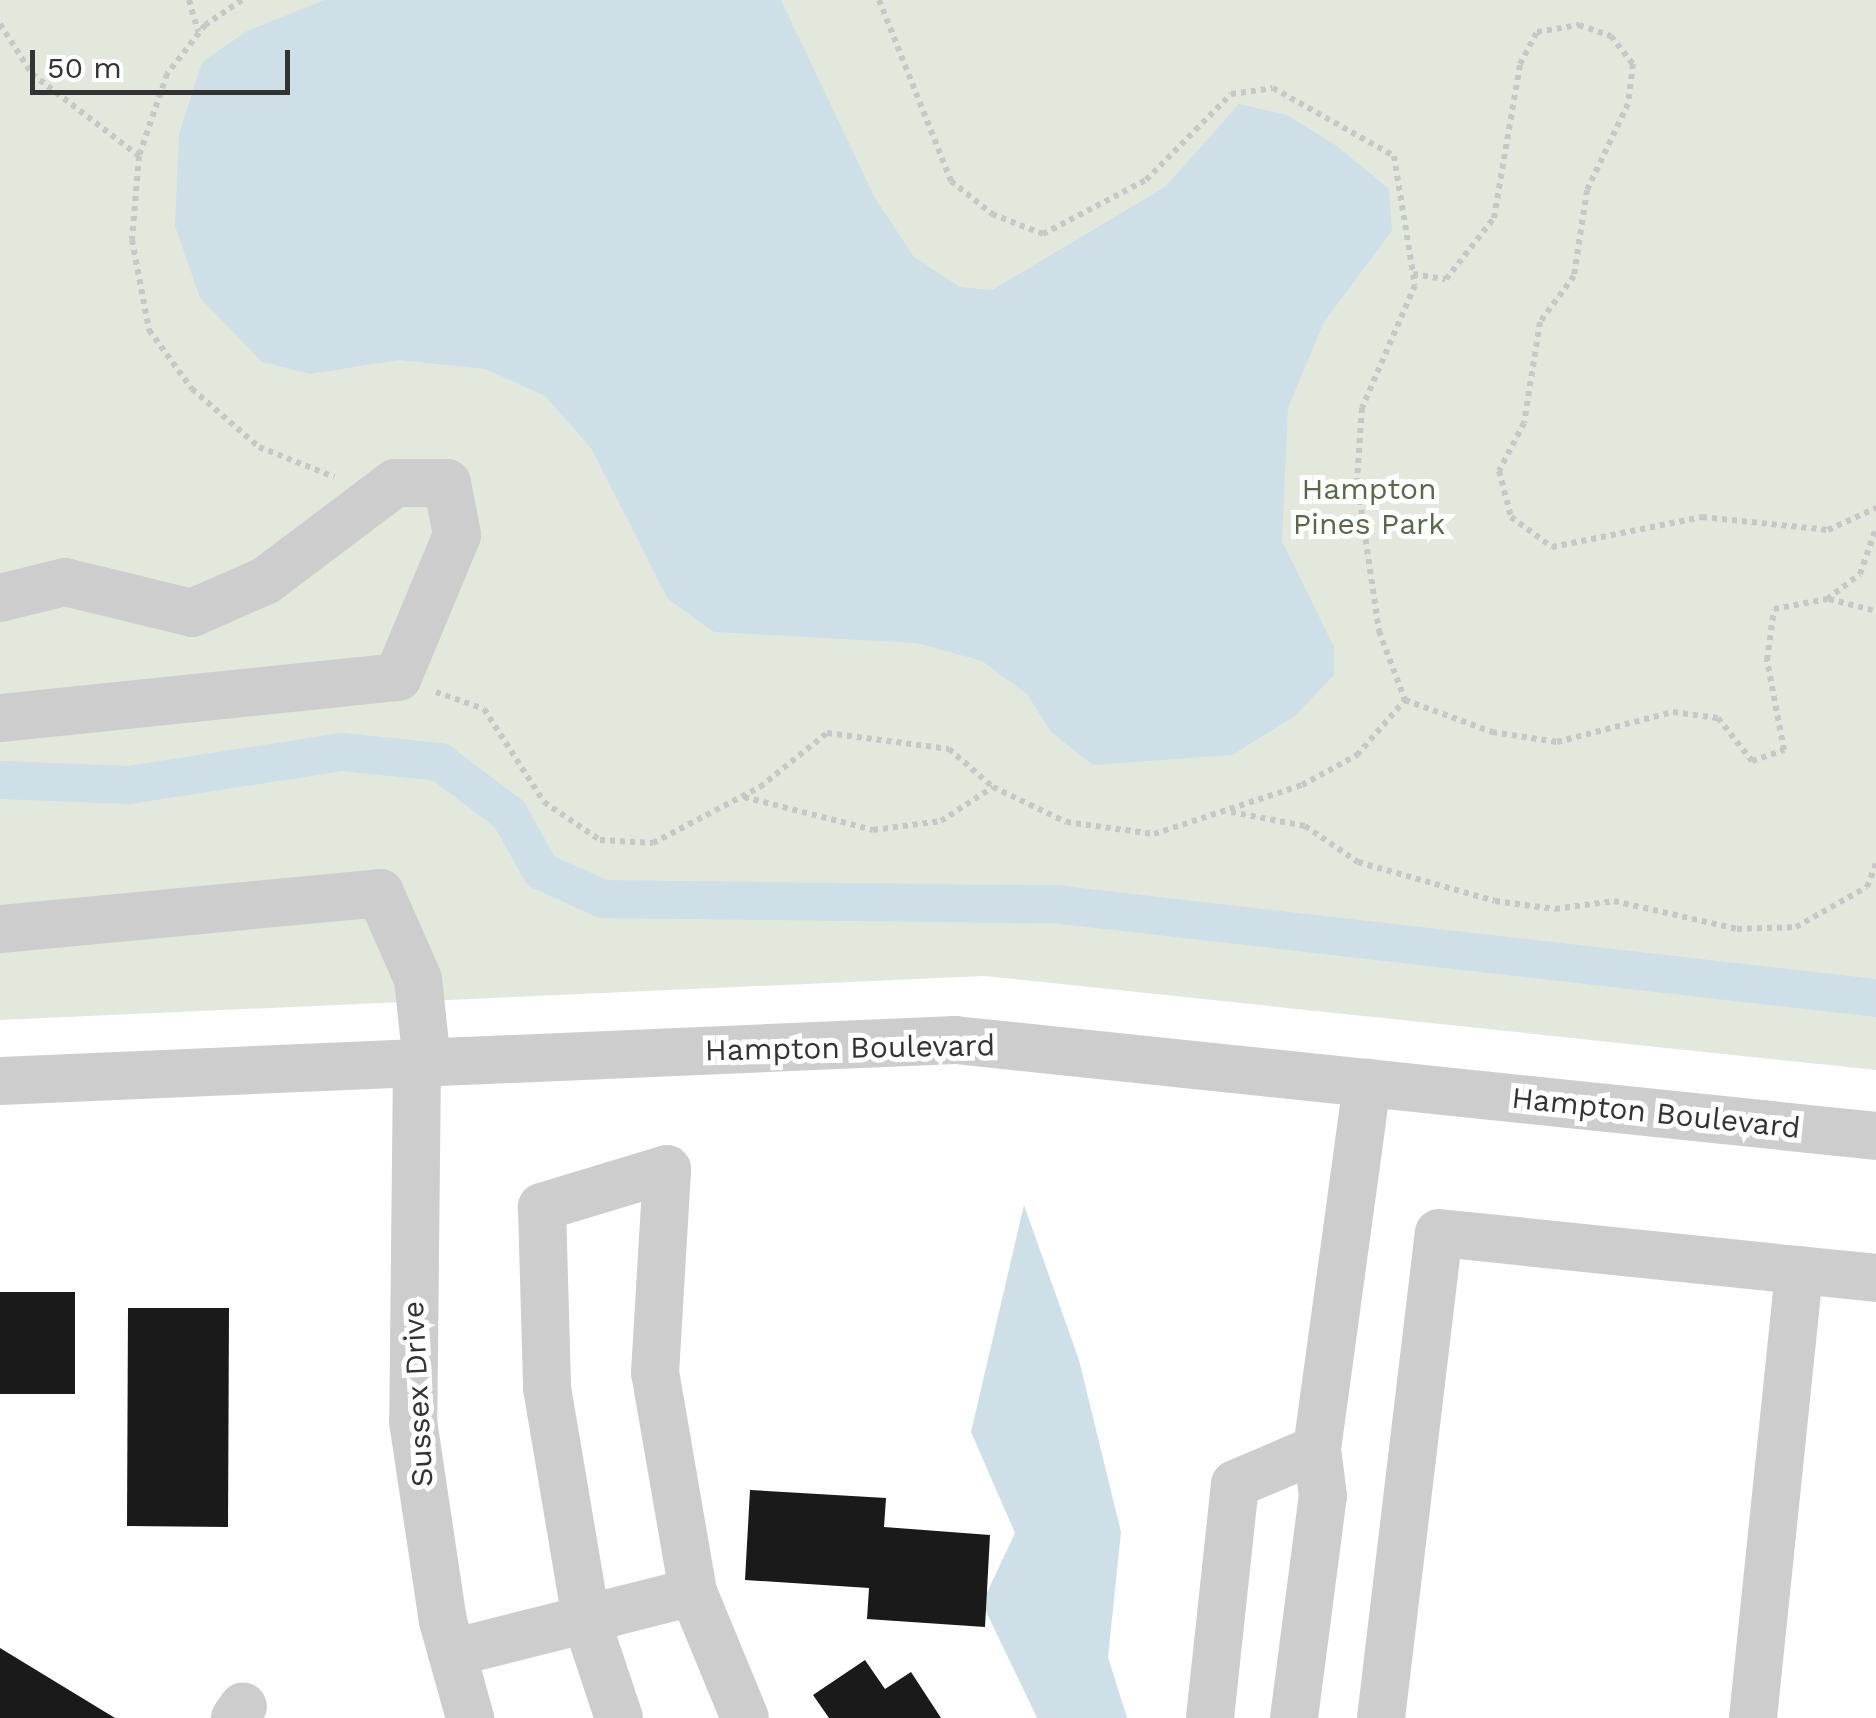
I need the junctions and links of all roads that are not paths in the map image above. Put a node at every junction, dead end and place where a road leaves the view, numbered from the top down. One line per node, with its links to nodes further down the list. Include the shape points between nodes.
1 (0, 598): 2 (street, via 65,582 192,613 266,581 395,484 447,483 457,535 398,678)
2 (0, 718)
3 (0, 929): 4 (street, Sussex Drive, via 380,894 418,978)
4 (422, 1064): 5 (street, Hampton Boulevard); 6 (street, Hampton Boulevard, via 956,1040); 13 (street, Sussex Drive, via 413,1422)
5 (0, 1082)
6 (1367, 1082): 7 (street, Hampton Boulevard); 10 (street)
7 (1876, 1136)
8 (1799, 1270): 9 (street); 19 (street, via 1439,1233); 20 (street)
9 (1876, 1278)
10 (1317, 1449): 17 (street, via 1235,1484); 18 (street, via 1323,1496)
11 (692, 1592): 12 (street); 12 (street, via 655,1373 667,1169 542,1208 547,1388); 16 (street)
12 (586, 1619): 13 (street); 15 (street)
13 (452, 1653): 14 (street, Sussex Drive)
14 (470, 1718)
15 (619, 1718)
16 (745, 1718)
17 (1210, 1718)
18 (1294, 1718)
19 (1380, 1718)
20 (1753, 1718)

